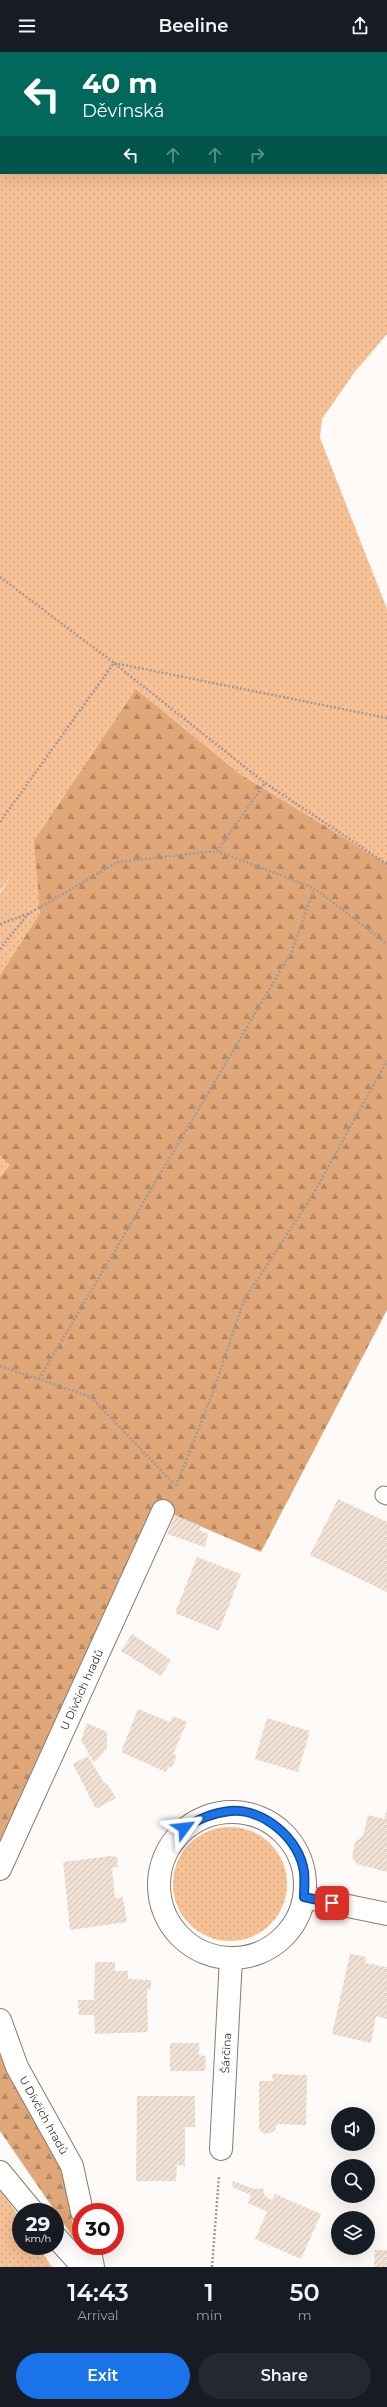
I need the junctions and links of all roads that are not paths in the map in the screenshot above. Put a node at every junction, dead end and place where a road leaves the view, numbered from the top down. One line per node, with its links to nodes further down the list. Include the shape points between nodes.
1 (163, 1511): 2 (street, U Dívčích hradů)
2 (0, 1869)
3 (304, 1897): 4 (street); 5 (street, via 298,1917 286,1934 270,1947 257,1953); 5 (street, via 304,1871 295,1847 279,1828 257,1816 231,1811 206,1816 184,1828 168,1848 159,1871 159,1897 167,1921 184,1941 206,1954)
4 (387, 1914)
5 (231, 1958): 7 (street, Šárčina)
6 (0, 2020): 10 (street, U Dívčích hradů, via 18,2067 72,2166)
7 (221, 2149)
8 (0, 2172): 9 (street)
9 (26, 2203)
10 (80, 2203)
11 (64, 2246): 13 (street)
12 (91, 2255): 14 (street)
13 (82, 2267)
14 (93, 2267)

